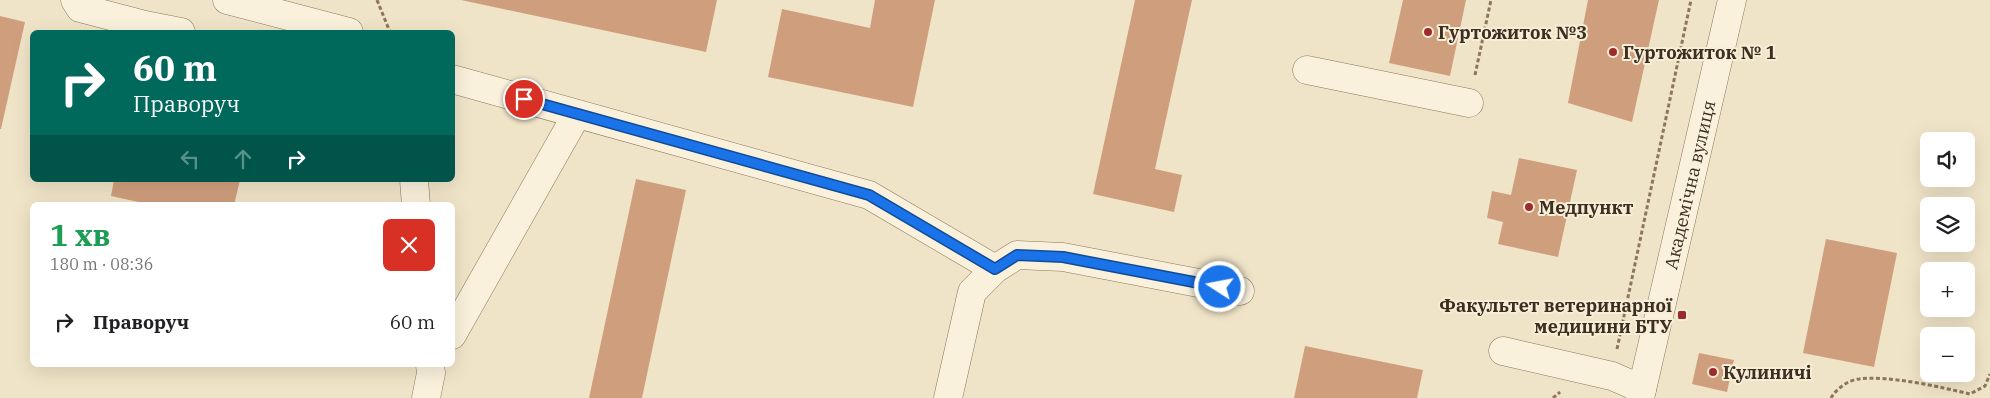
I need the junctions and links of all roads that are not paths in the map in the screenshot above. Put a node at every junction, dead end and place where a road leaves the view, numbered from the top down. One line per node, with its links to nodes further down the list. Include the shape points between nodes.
1 (75, 0): 4 (street, via 80,8)
2 (227, 0): 5 (street)
3 (1732, 0): 16 (street, Академічна вулиця)
4 (171, 30)
5 (341, 30)
6 (1308, 70): 8 (street)
7 (455, 80): 9 (street)
8 (1469, 103)
9 (577, 114): 12 (street, via 869,195); 14 (street)
10 (414, 182): 11 (street)
11 (416, 202)
12 (995, 269): 13 (street, via 1017,255 1063,257); 17 (street, via 972,292)
13 (1240, 291)
14 (455, 330)
15 (1503, 351): 16 (street, via 1612,376)
16 (1641, 394)
17 (948, 398)

